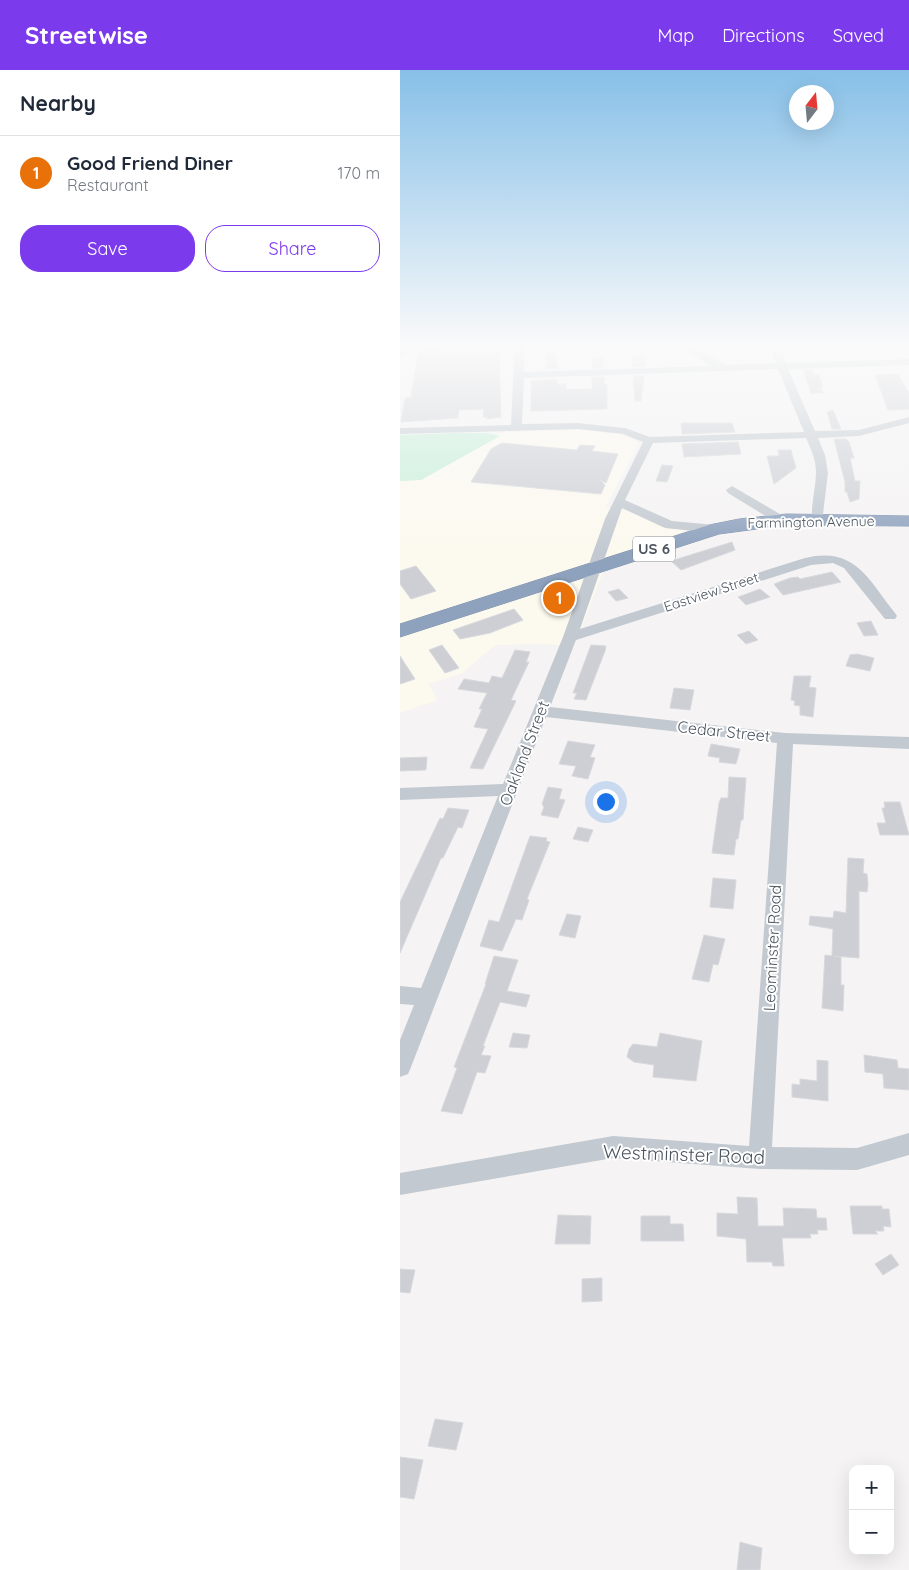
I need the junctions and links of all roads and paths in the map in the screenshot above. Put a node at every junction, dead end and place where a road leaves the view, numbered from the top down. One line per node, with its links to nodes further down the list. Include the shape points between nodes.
1 (517, 414): 4 (street)
2 (801, 414): 6 (street)
3 (909, 420): 6 (street, via 859,433)
4 (516, 427): 5 (street); 7 (street, via 598,427 626,431)
5 (400, 431)
6 (810, 436): 7 (street); 11 (street, via 819,455 822,473)
7 (649, 440): 9 (street, Oakland Street)
8 (732, 490): 10 (street, via 749,502)
9 (618, 502): 13 (street, via 670,525); 14 (street, Oakland Street)
10 (759, 515): 11 (highway, Farmington Avenue / US 6, via 781,520); 13 (highway, Farmington Avenue / US 6)
11 (818, 519): 12 (highway, Farmington Avenue / US 6)
12 (909, 521)
13 (715, 529): 14 (highway, Farmington Avenue / US 6)
14 (592, 570): 16 (highway, Farmington Avenue / US 6); 17 (street, Oakland Street)
15 (890, 616): 17 (street, Eastview Street, via 853,568 834,560 810,561)
16 (400, 631)
17 (570, 637): 18 (street, Oakland Street)
18 (540, 711): 19 (street, Cedar Street); 21 (street, Oakland Street)
19 (785, 738): 20 (street, Cedar Street); 27 (street, Leominster Road)
20 (909, 743)
21 (510, 790): 22 (street); 24 (street, Oakland Street)
22 (400, 794)
23 (400, 995): 24 (street)
24 (427, 997): 25 (street, Oakland Street)
25 (400, 1067)
26 (909, 1144): 27 (street, Westminster Road, via 857,1159)
27 (760, 1158): 28 (street, Westminster Road, via 613,1147)
28 (400, 1184)

